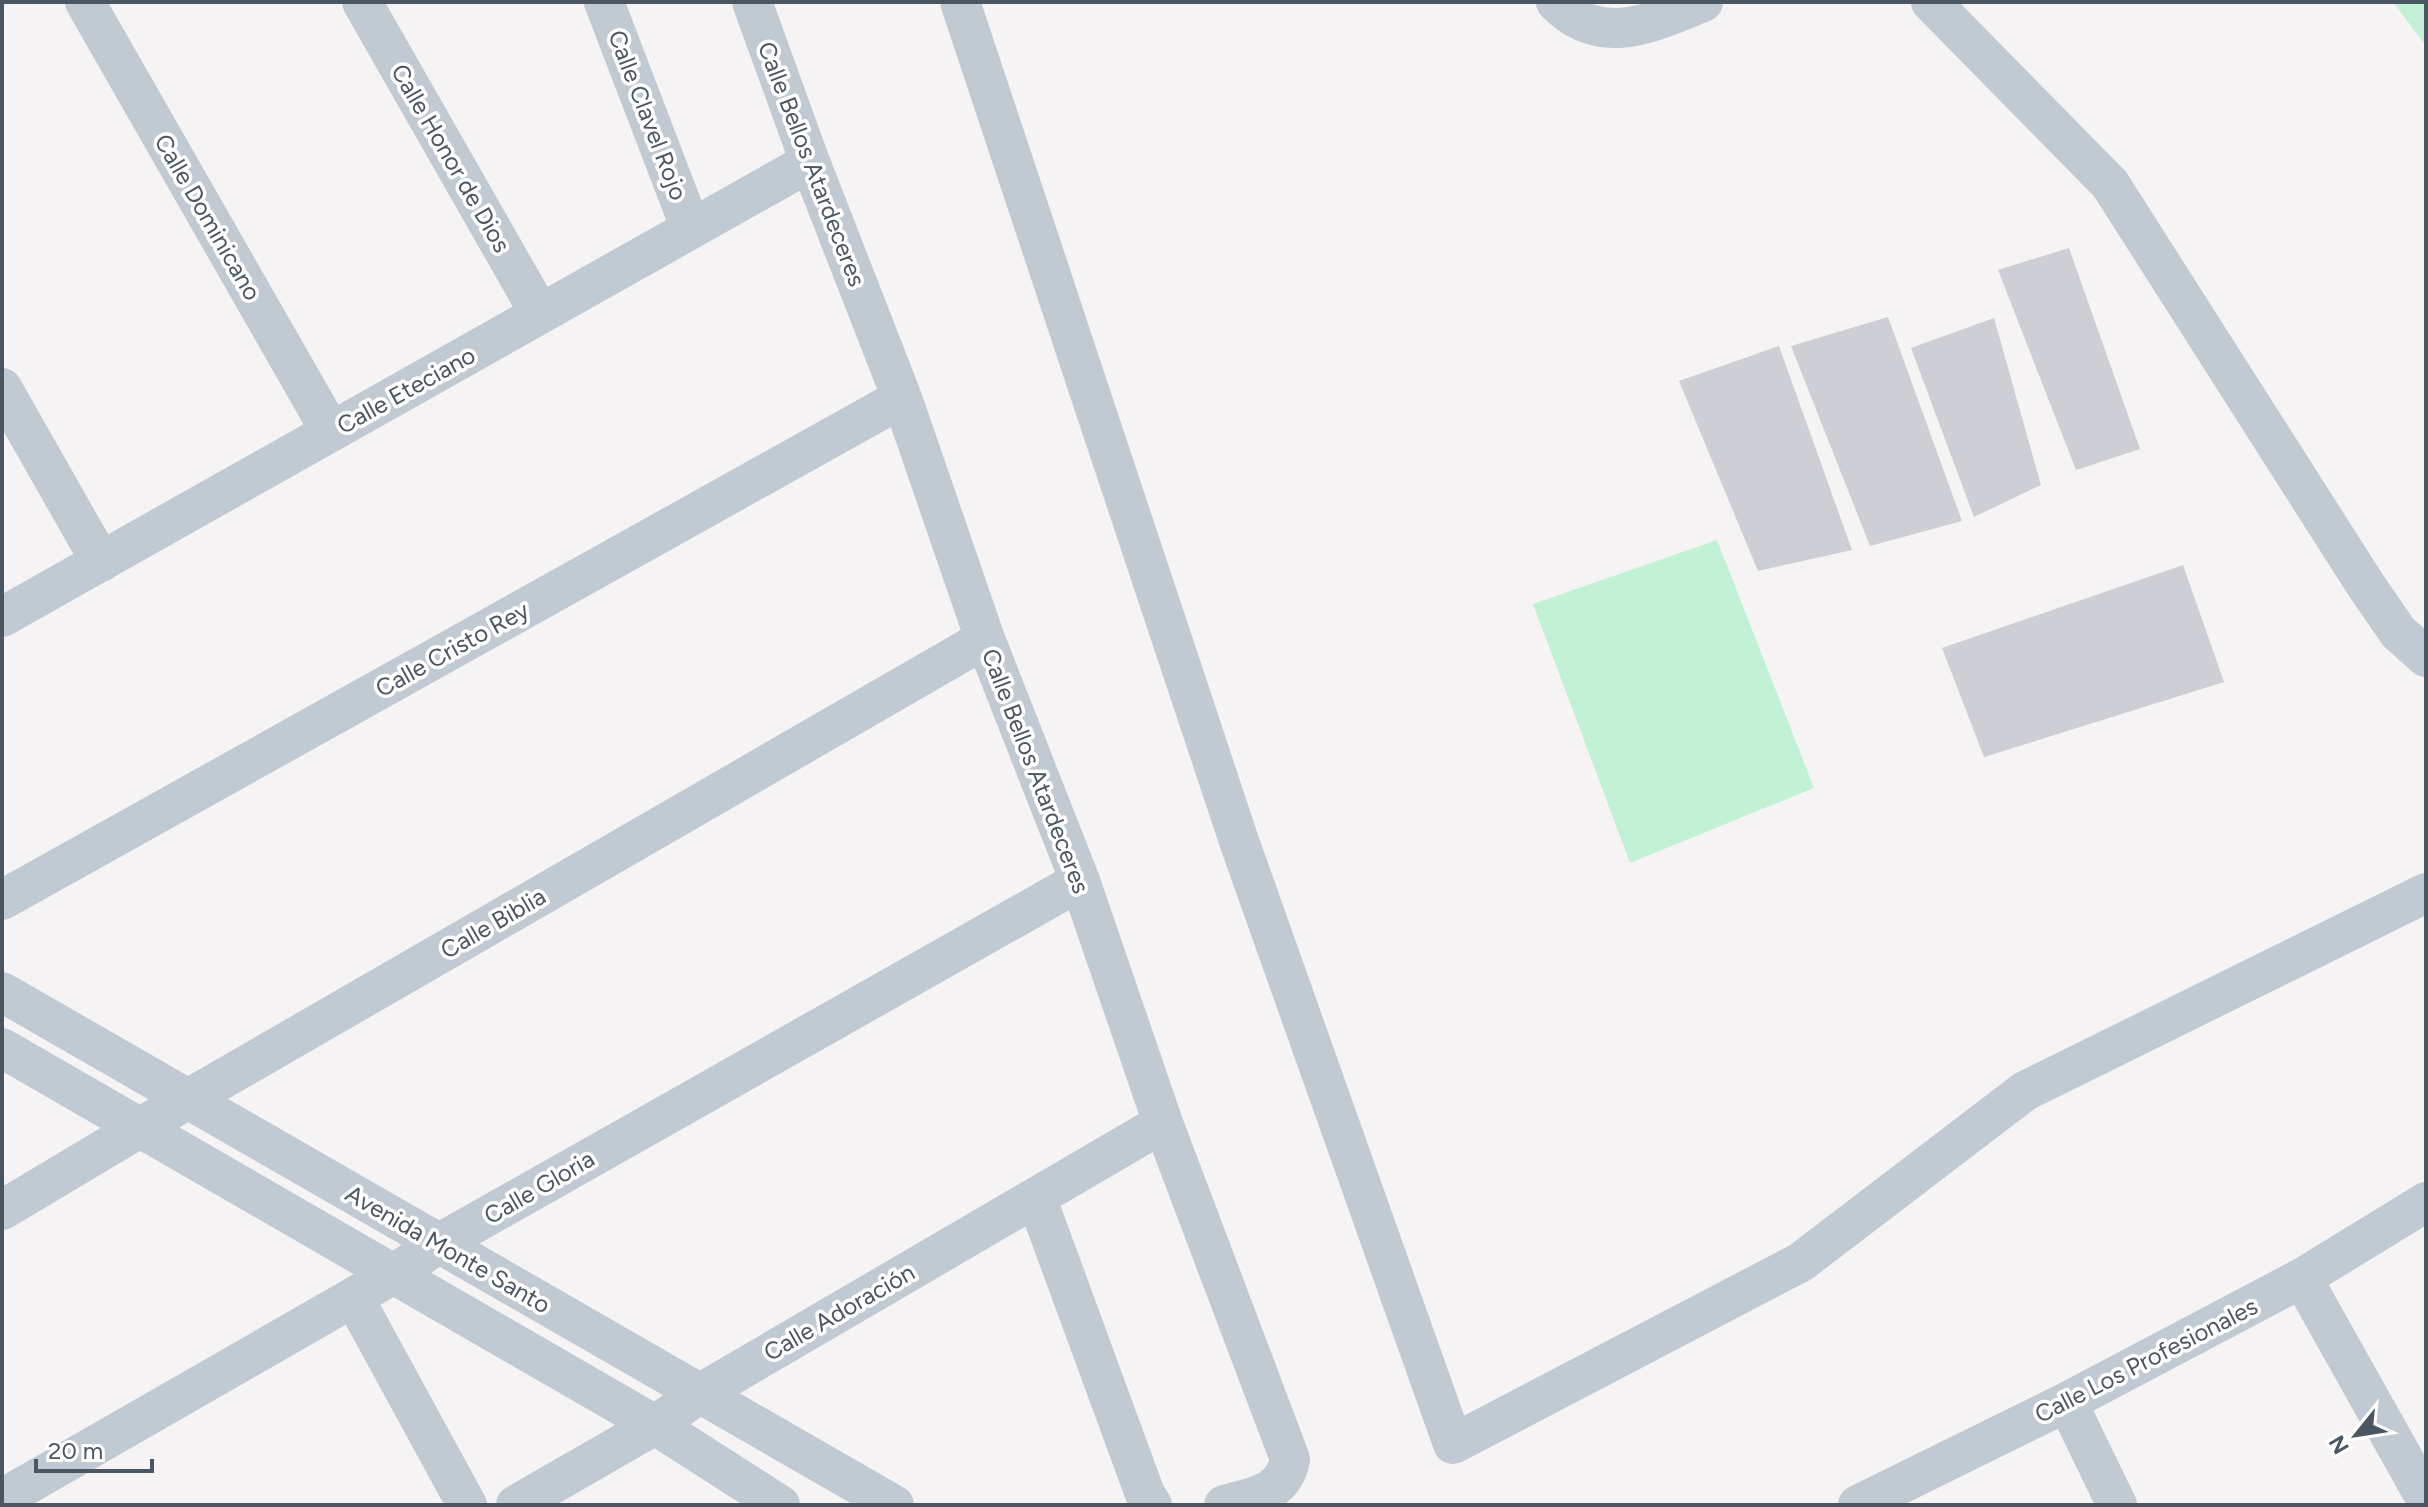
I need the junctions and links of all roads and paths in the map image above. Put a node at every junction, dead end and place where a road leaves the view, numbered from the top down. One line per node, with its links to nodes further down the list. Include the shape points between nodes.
1 (85, 2): 14 (street, Calle Dominicano)
2 (362, 2): 11 (street, Calle Honor de Dios)
3 (604, 2): 10 (street, Calle Clavel Rojo)
4 (752, 2): 9 (street, Calle Bellos Atardeceres)
5 (960, 2): 20 (street, via 1240,844 1453,1444 1801,1262 2025,1091)
6 (1556, 2): 7 (street, via 1578,18 1614,29 1652,23)
7 (1703, 2)
8 (1931, 2): 18 (street, via 2110,184 2365,584 2398,632)
9 (810, 162): 10 (street, Calle Eteciano); 13 (street, Calle Bellos Atardeceres)
10 (691, 229): 11 (street, Calle Eteciano)
11 (540, 314): 14 (street, Calle Eteciano)
12 (2, 388): 15 (street)
13 (902, 398): 17 (street, Calle Bellos Atardeceres); 21 (street, Calle Cristo Rey)
14 (331, 432): 15 (street, Calle Eteciano)
15 (101, 562): 16 (street, Calle Eteciano)
16 (2, 617)
17 (985, 639): 19 (street, Calle Bellos Atardeceres); 24 (street, Calle Biblia)
18 (2426, 657)
19 (1080, 881): 25 (street, Calle Bellos Atardeceres); 30 (street, Calle Gloria)
20 (2426, 893)
21 (2, 900)
22 (2, 992): 24 (street, Avenida Monte Santo)
23 (2, 1048): 26 (street, Avenida Monte Santo)
24 (188, 1099): 26 (street, Calle Biblia); 30 (street, Avenida Monte Santo)
25 (1163, 1123): 27 (street, Calle Adoración); 44 (street, Calle Bellos Atardeceres, via 1290,1459 1276,1488)
26 (142, 1129): 29 (street, Calle Biblia); 31 (street, Avenida Monte Santo)
27 (1036, 1197): 34 (street, Calle Adoración); 43 (street)
28 (2426, 1202): 32 (street, Calle Los Profesionales)
29 (2, 1210)
30 (438, 1244): 31 (street, Calle Gloria); 34 (street, Avenida Monte Santo)
31 (394, 1274): 33 (street, Calle Gloria); 36 (street, Avenida Monte Santo)
32 (2302, 1278): 35 (street, Calle Los Profesionales); 38 (street)
33 (354, 1298): 37 (street, Calle Gloria); 39 (street)
34 (699, 1394): 36 (street, Calle Adoración); 42 (street, Avenida Monte Santo)
35 (2067, 1402): 45 (street, Calle Los Profesionales); 46 (street)
36 (655, 1425): 40 (street, Calle Adoración); 41 (street, Avenida Monte Santo)
37 (2, 1499)
38 (2426, 1499)
39 (467, 1505)
40 (516, 1505)
41 (780, 1505)
42 (894, 1505)
43 (1152, 1505)
44 (1224, 1505)
45 (1858, 1505)
46 (2117, 1505)

